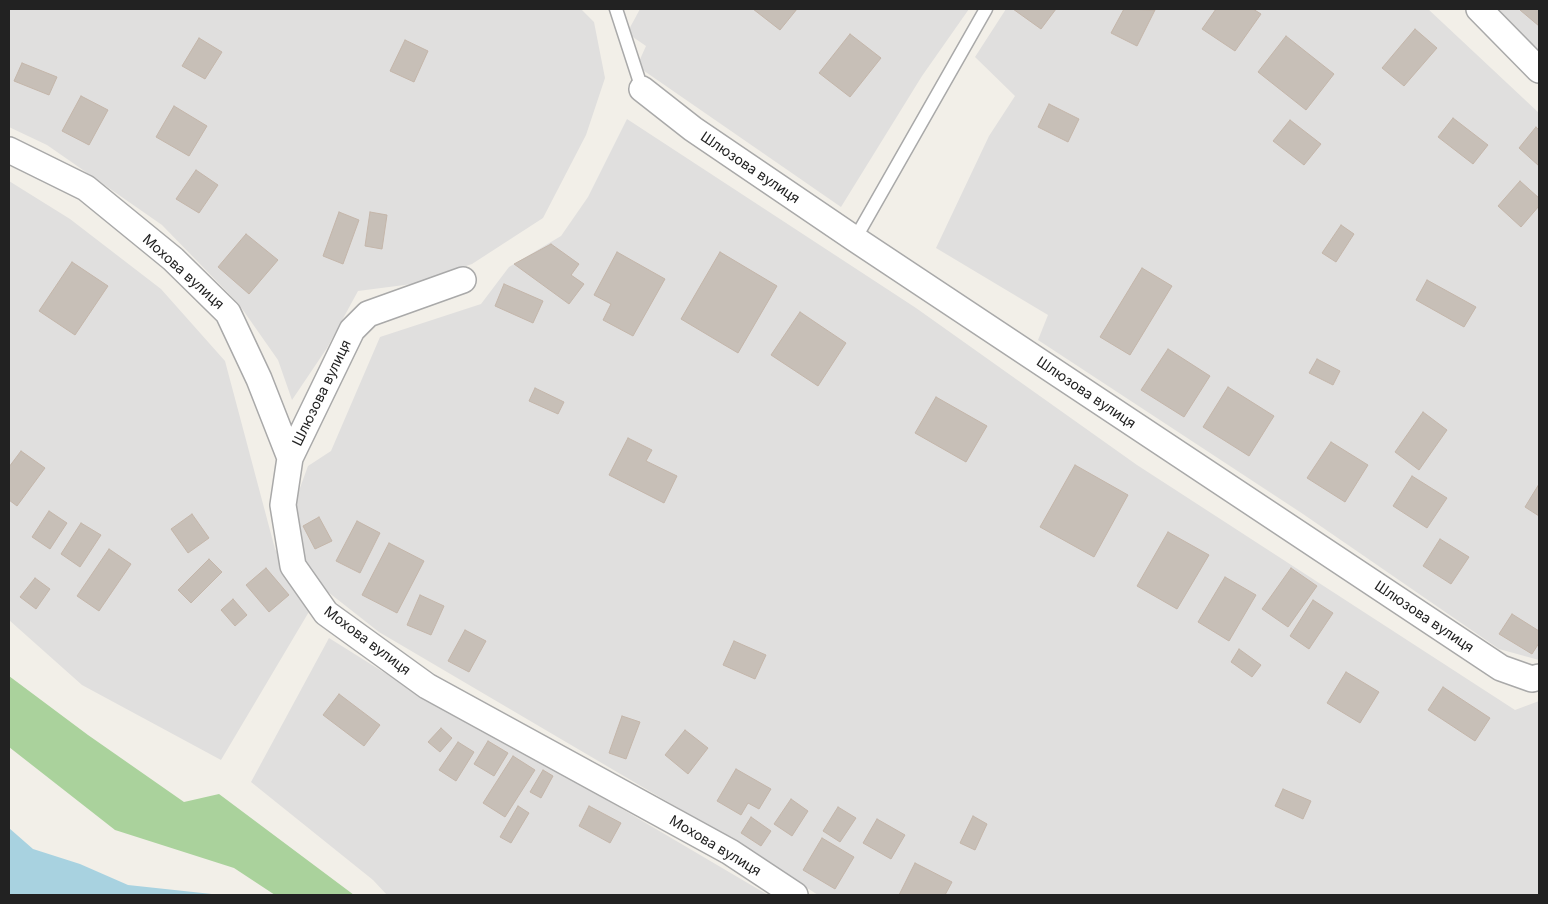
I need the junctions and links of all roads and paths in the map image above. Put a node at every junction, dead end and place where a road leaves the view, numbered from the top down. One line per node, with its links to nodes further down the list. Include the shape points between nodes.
1 (616, 9): 5 (lane)
2 (986, 9): 7 (lane)
3 (1479, 9): 4 (street)
4 (1539, 70)
5 (642, 89): 7 (street, Шлюзова вулиця, via 693,129)
6 (9, 150): 9 (street, Мохова вулиця, via 86,188 173,259 228,313 259,379)
7 (855, 239): 10 (street, Шлюзова вулиця, via 1501,668 1532,679)
8 (463, 280): 9 (street, Шлюзова вулиця, via 368,314 352,330)
9 (290, 458): 11 (street, Мохова вулиця, via 283,505 293,566 326,613 427,686 730,852)
10 (1539, 677)
11 (795, 895)

